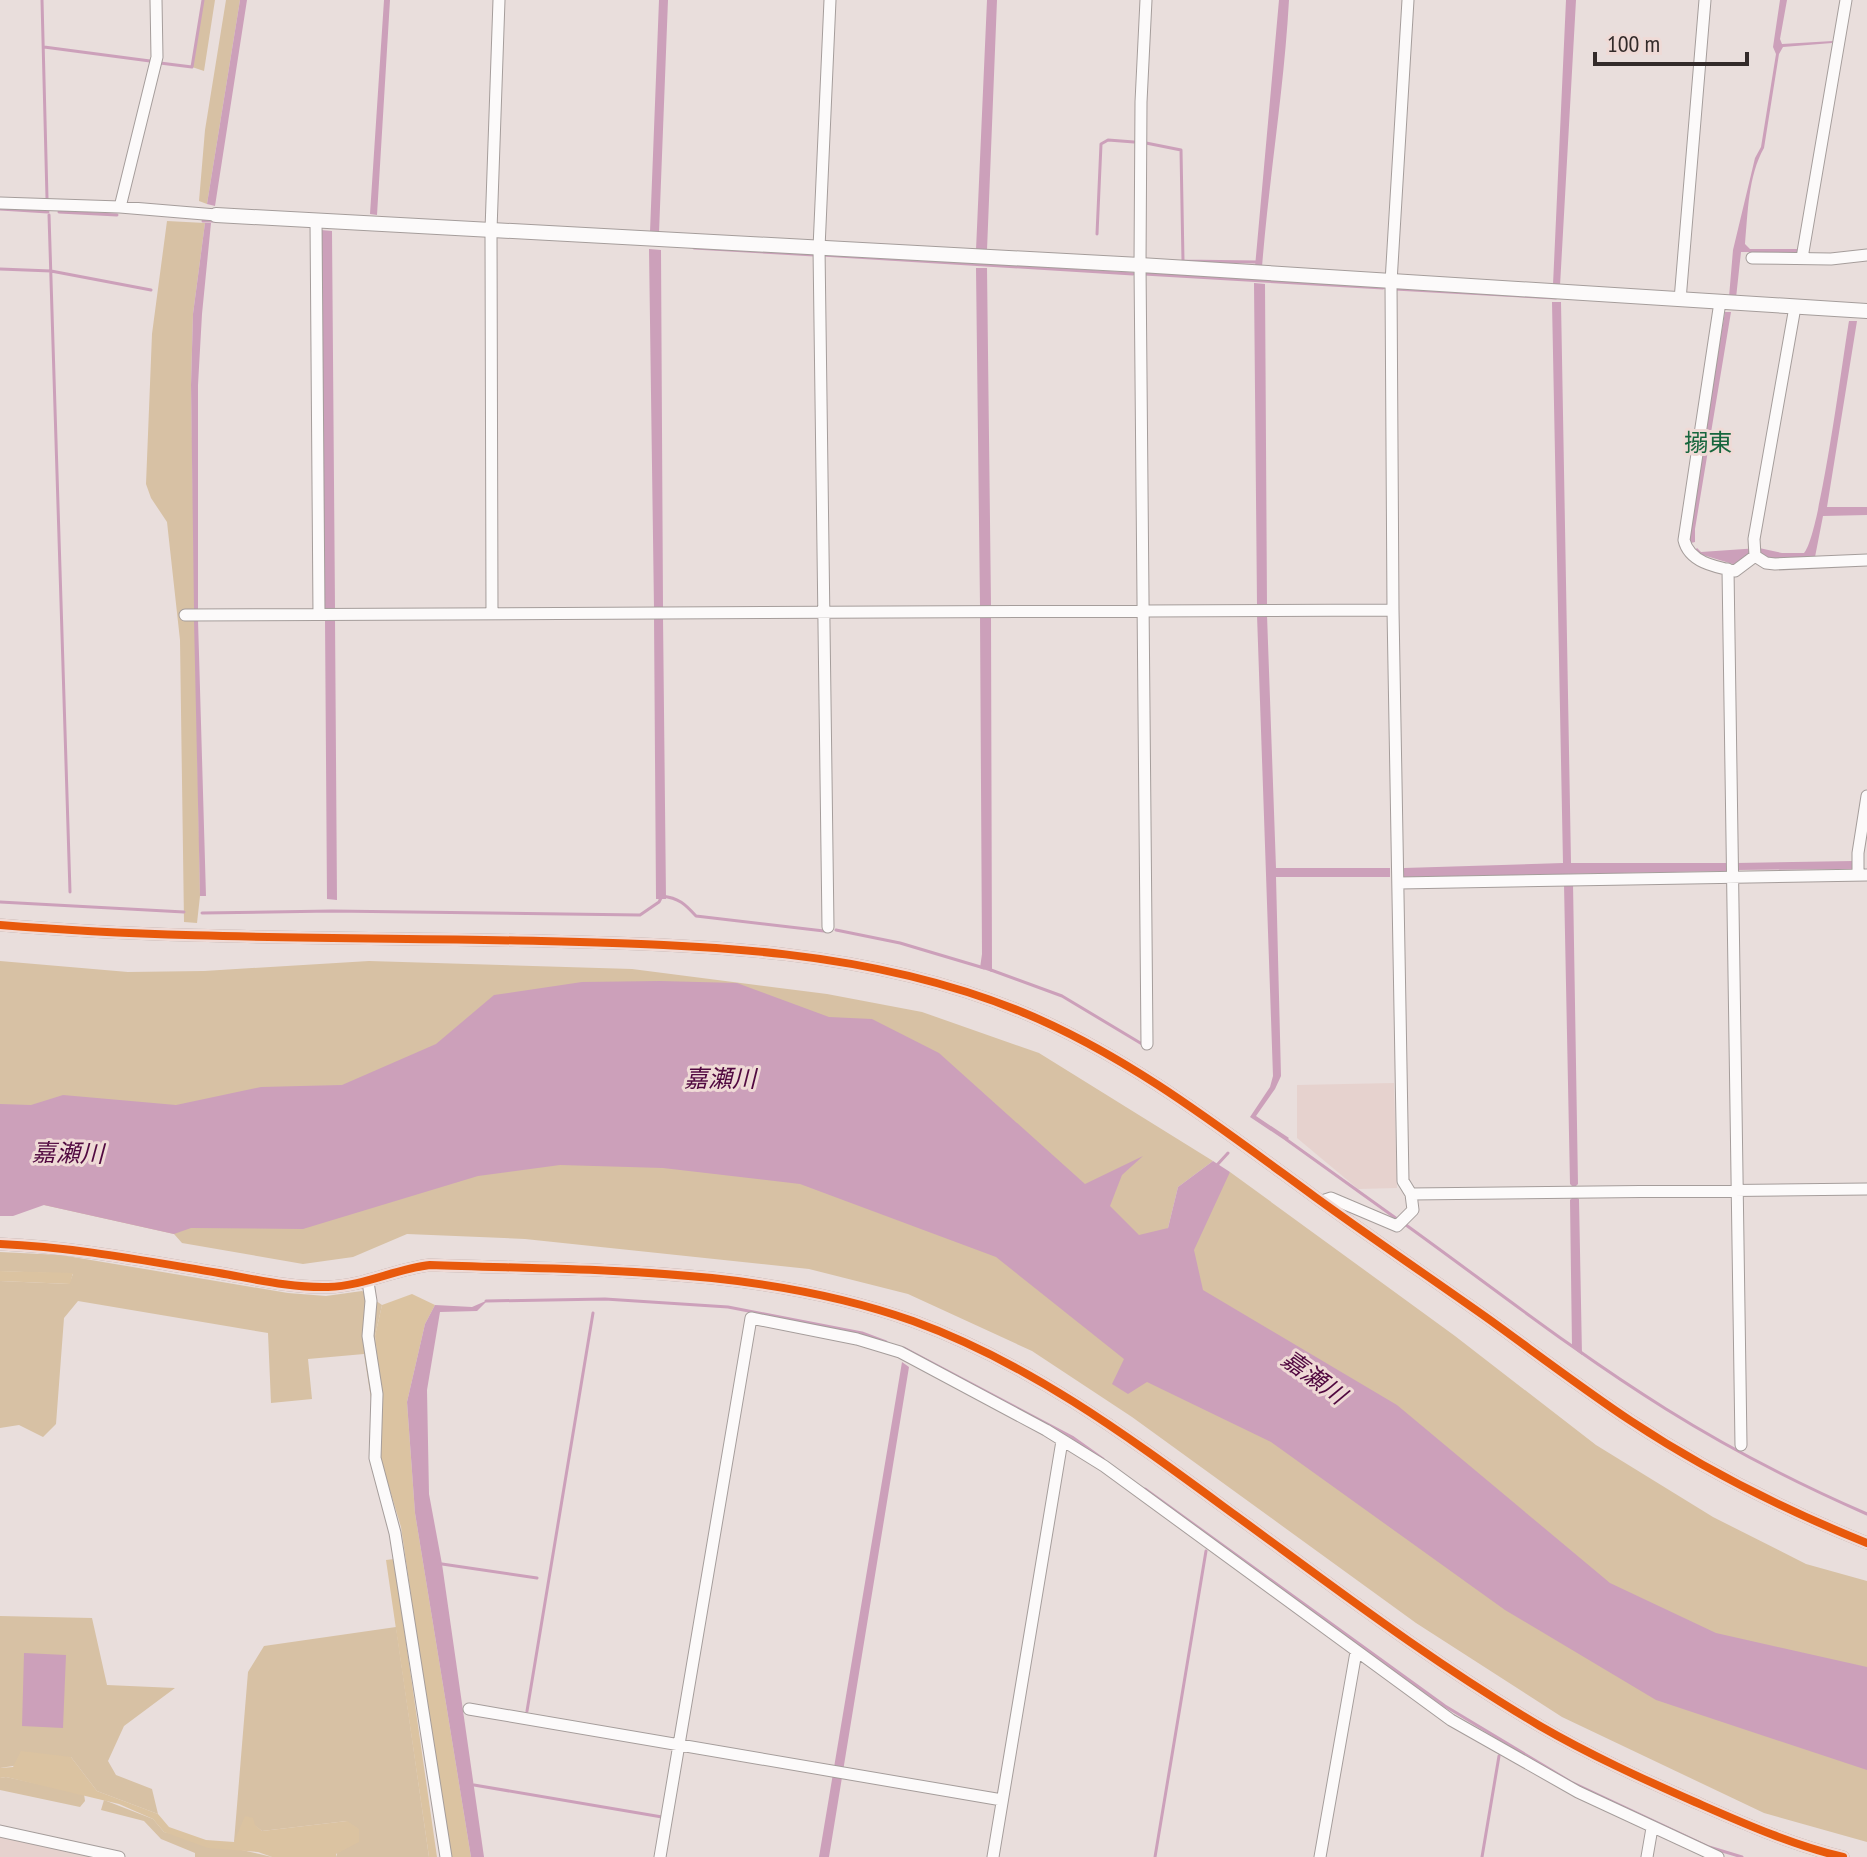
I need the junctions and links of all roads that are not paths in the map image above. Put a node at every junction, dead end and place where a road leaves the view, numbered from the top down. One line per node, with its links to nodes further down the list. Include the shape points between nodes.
1 (156, 0): 9 (street, via 157,57)
2 (499, 0): 12 (street)
3 (830, 0): 13 (street)
4 (1146, 0): 17 (street)
5 (1408, 0): 18 (street)
6 (1705, 0): 19 (street)
7 (1846, 0): 16 (street)
8 (0, 203): 9 (street)
9 (120, 207): 10 (street)
10 (216, 215): 11 (street)
11 (316, 220): 12 (street); 30 (street)
12 (491, 230): 13 (street); 29 (street)
13 (819, 248): 17 (street); 28 (street)
14 (1867, 255): 16 (street)
15 (1752, 258): 16 (street)
16 (1802, 258)
17 (1140, 265): 18 (street); 26 (street)
18 (1391, 282): 19 (street); 27 (street)
19 (1680, 300): 20 (street)
20 (1720, 302): 21 (street); 25 (street, via 1684,540 1692,557)
21 (1795, 307): 22 (street); 23 (street)
22 (1867, 311)
23 (1755, 556): 24 (street, via 1775,564); 25 (street, via 1741,569)
24 (1867, 560)
25 (1728, 569): 34 (street)
26 (1141, 610): 27 (street); 28 (street); 38 (street)
27 (1393, 610): 35 (street)
28 (823, 612): 29 (street); 37 (street)
29 (492, 613): 30 (street)
30 (319, 614): 31 (street)
31 (185, 615)
32 (1867, 796): 33 (street, via 1858,853)
33 (1862, 875): 34 (street)
34 (1731, 878): 35 (street); 40 (street)
35 (1399, 883): 41 (street, via 1403,1181)
36 (0, 925): 42 (street, via 194,937 626,943 755,951 879,968 986,999 1069,1034 1201,1115)
37 (828, 927)
38 (1147, 1044)
39 (1867, 1189): 40 (street)
40 (1737, 1191): 41 (street); 46 (street)
41 (1411, 1194): 42 (street, via 1413,1210 1397,1226 1331,1198)
42 (1322, 1201): 47 (street, via 1632,1422 1734,1481)
43 (0, 1244): 44 (street, via 71,1249 281,1283 328,1287)
44 (368, 1282): 55 (street, via 368,1336 377,1394 375,1458 395,1533); 61 (street, via 430,1265 678,1274 808,1291 915,1322 990,1355 1081,1406 1371,1614 1542,1727 1741,1822)
45 (1062, 1441): 48 (street, via 1104,1466); 50 (street, via 900,1352 751,1318); 51 (street)
46 (1741, 1445)
47 (1867, 1543)
48 (1356, 1652): 52 (street, via 1451,1720); 58 (street)
49 (469, 1709): 50 (street)
50 (680, 1744): 51 (street); 56 (street)
51 (1002, 1800): 57 (street)
52 (1652, 1828): 59 (street); 60 (street)
53 (0, 1831): 54 (street)
54 (119, 1857)
55 (446, 1857)
56 (660, 1857)
57 (993, 1857)
58 (1320, 1857)
59 (1647, 1857)
60 (1718, 1857)
61 (1843, 1857)

